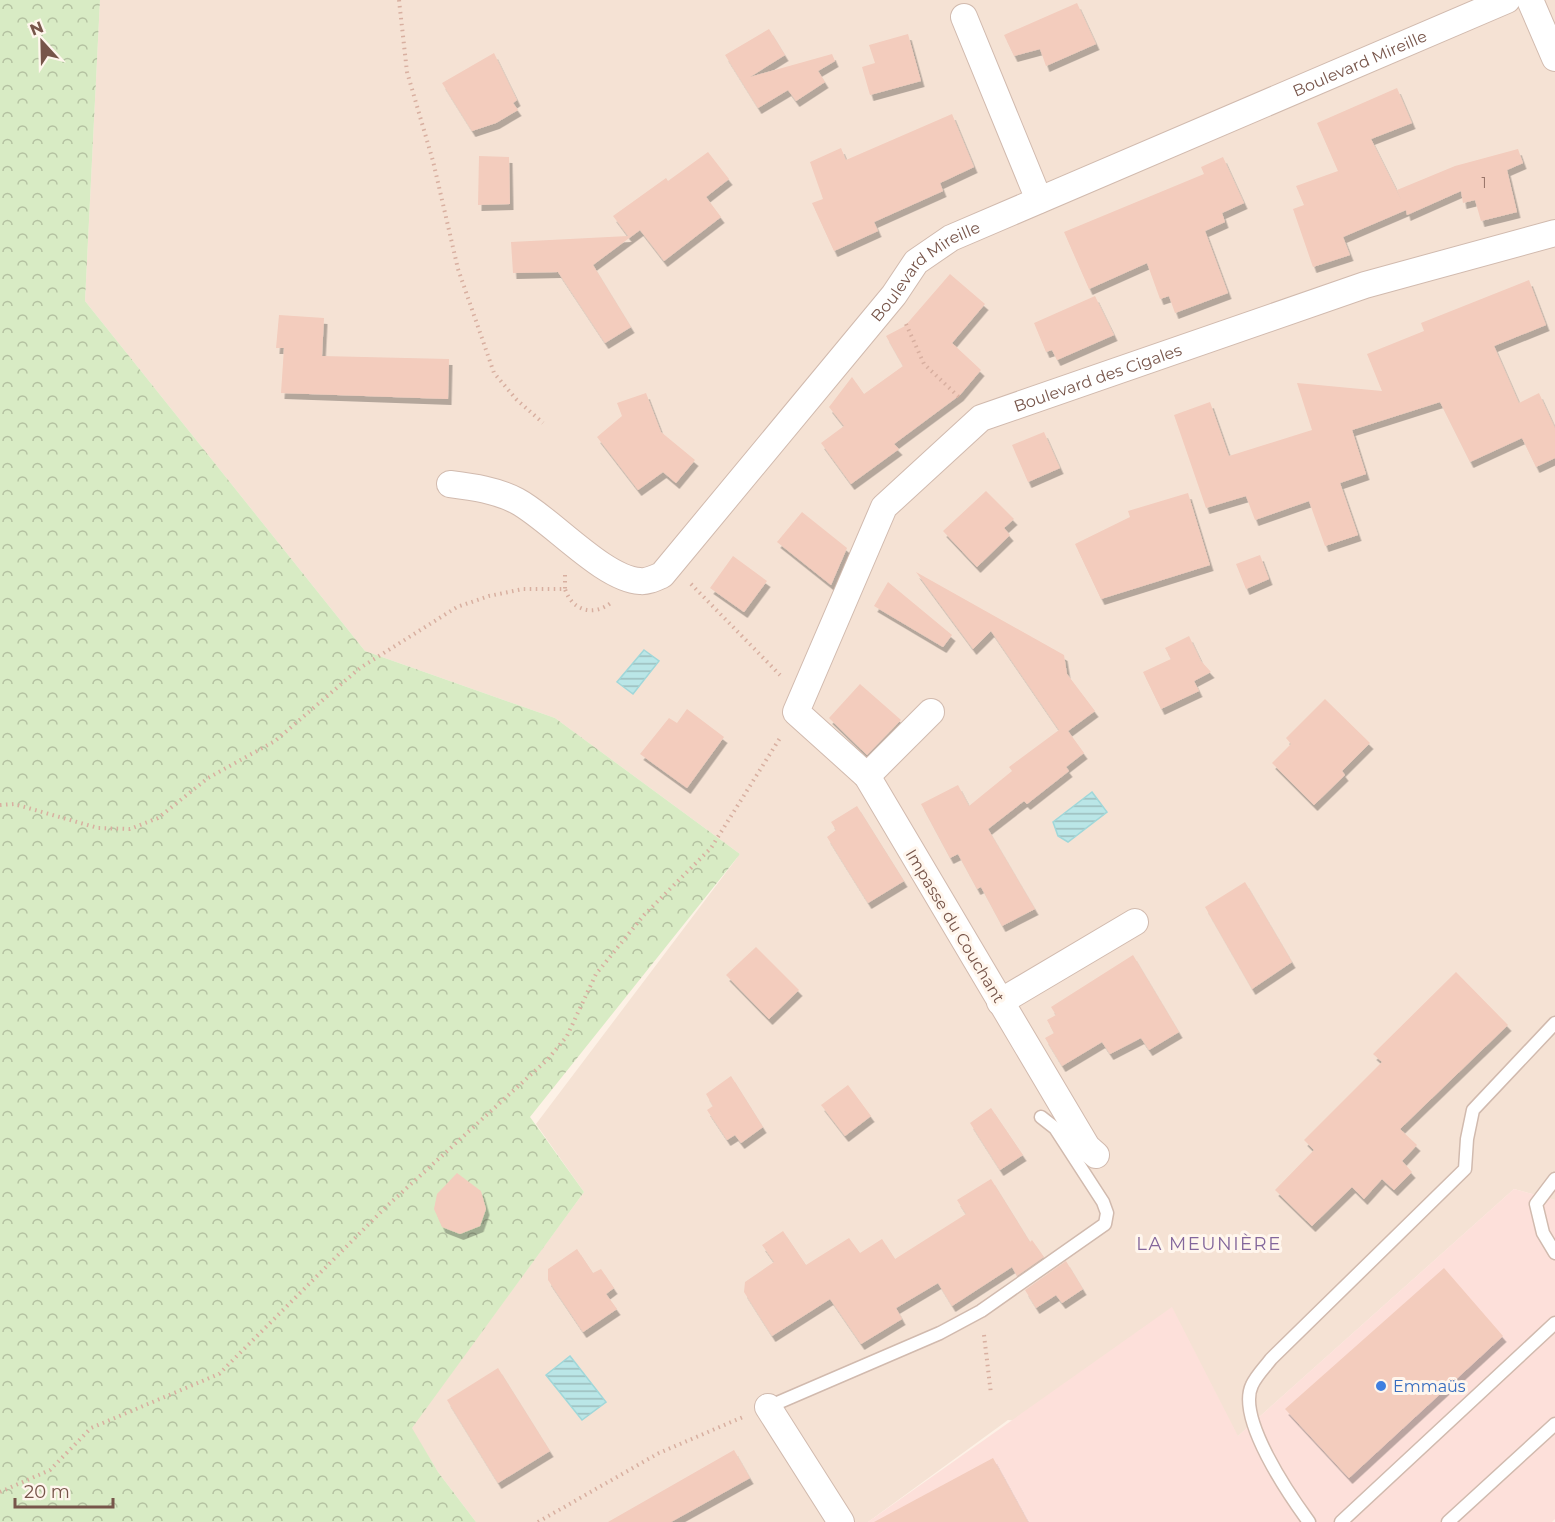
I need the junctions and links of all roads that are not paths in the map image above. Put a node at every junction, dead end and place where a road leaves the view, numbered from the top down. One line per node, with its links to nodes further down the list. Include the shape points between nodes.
1 (1507, 0): 5 (street, Boulevard Mireille)
2 (1530, 0): 4 (street)
3 (964, 17): 5 (street)
4 (1555, 58)
5 (1039, 201): 7 (street, Boulevard Mireille, via 951,238 916,262 894,295 662,576 639,581 613,571 519,502 501,493)
6 (1555, 233): 8 (street, Boulevard des Cigales, via 1365,285 981,418 884,507)
7 (450, 484)
8 (796, 712): 10 (street, Impasse du Couchant)
9 (931, 712): 10 (street)
10 (867, 777): 12 (street, Impasse du Couchant)
11 (1135, 922): 12 (street)
12 (1000, 1002): 15 (street, Impasse du Couchant, via 1087,1147)
13 (1555, 1023): 22 (lane, via 1473,1110 1466,1169 1271,1359 1251,1386 1251,1418 1261,1445)
14 (1041, 1117): 19 (lane, via 1055,1128 1103,1202 1105,1224 981,1311 940,1333)
15 (1096, 1155)
16 (1555, 1179): 17 (lane, via 1536,1204 1543,1233)
17 (1555, 1253)
18 (1555, 1323): 23 (lane)
19 (768, 1407): 21 (street)
20 (1555, 1424): 24 (lane)
21 (841, 1522)
22 (1309, 1522)
23 (1341, 1522)
24 (1448, 1522)

